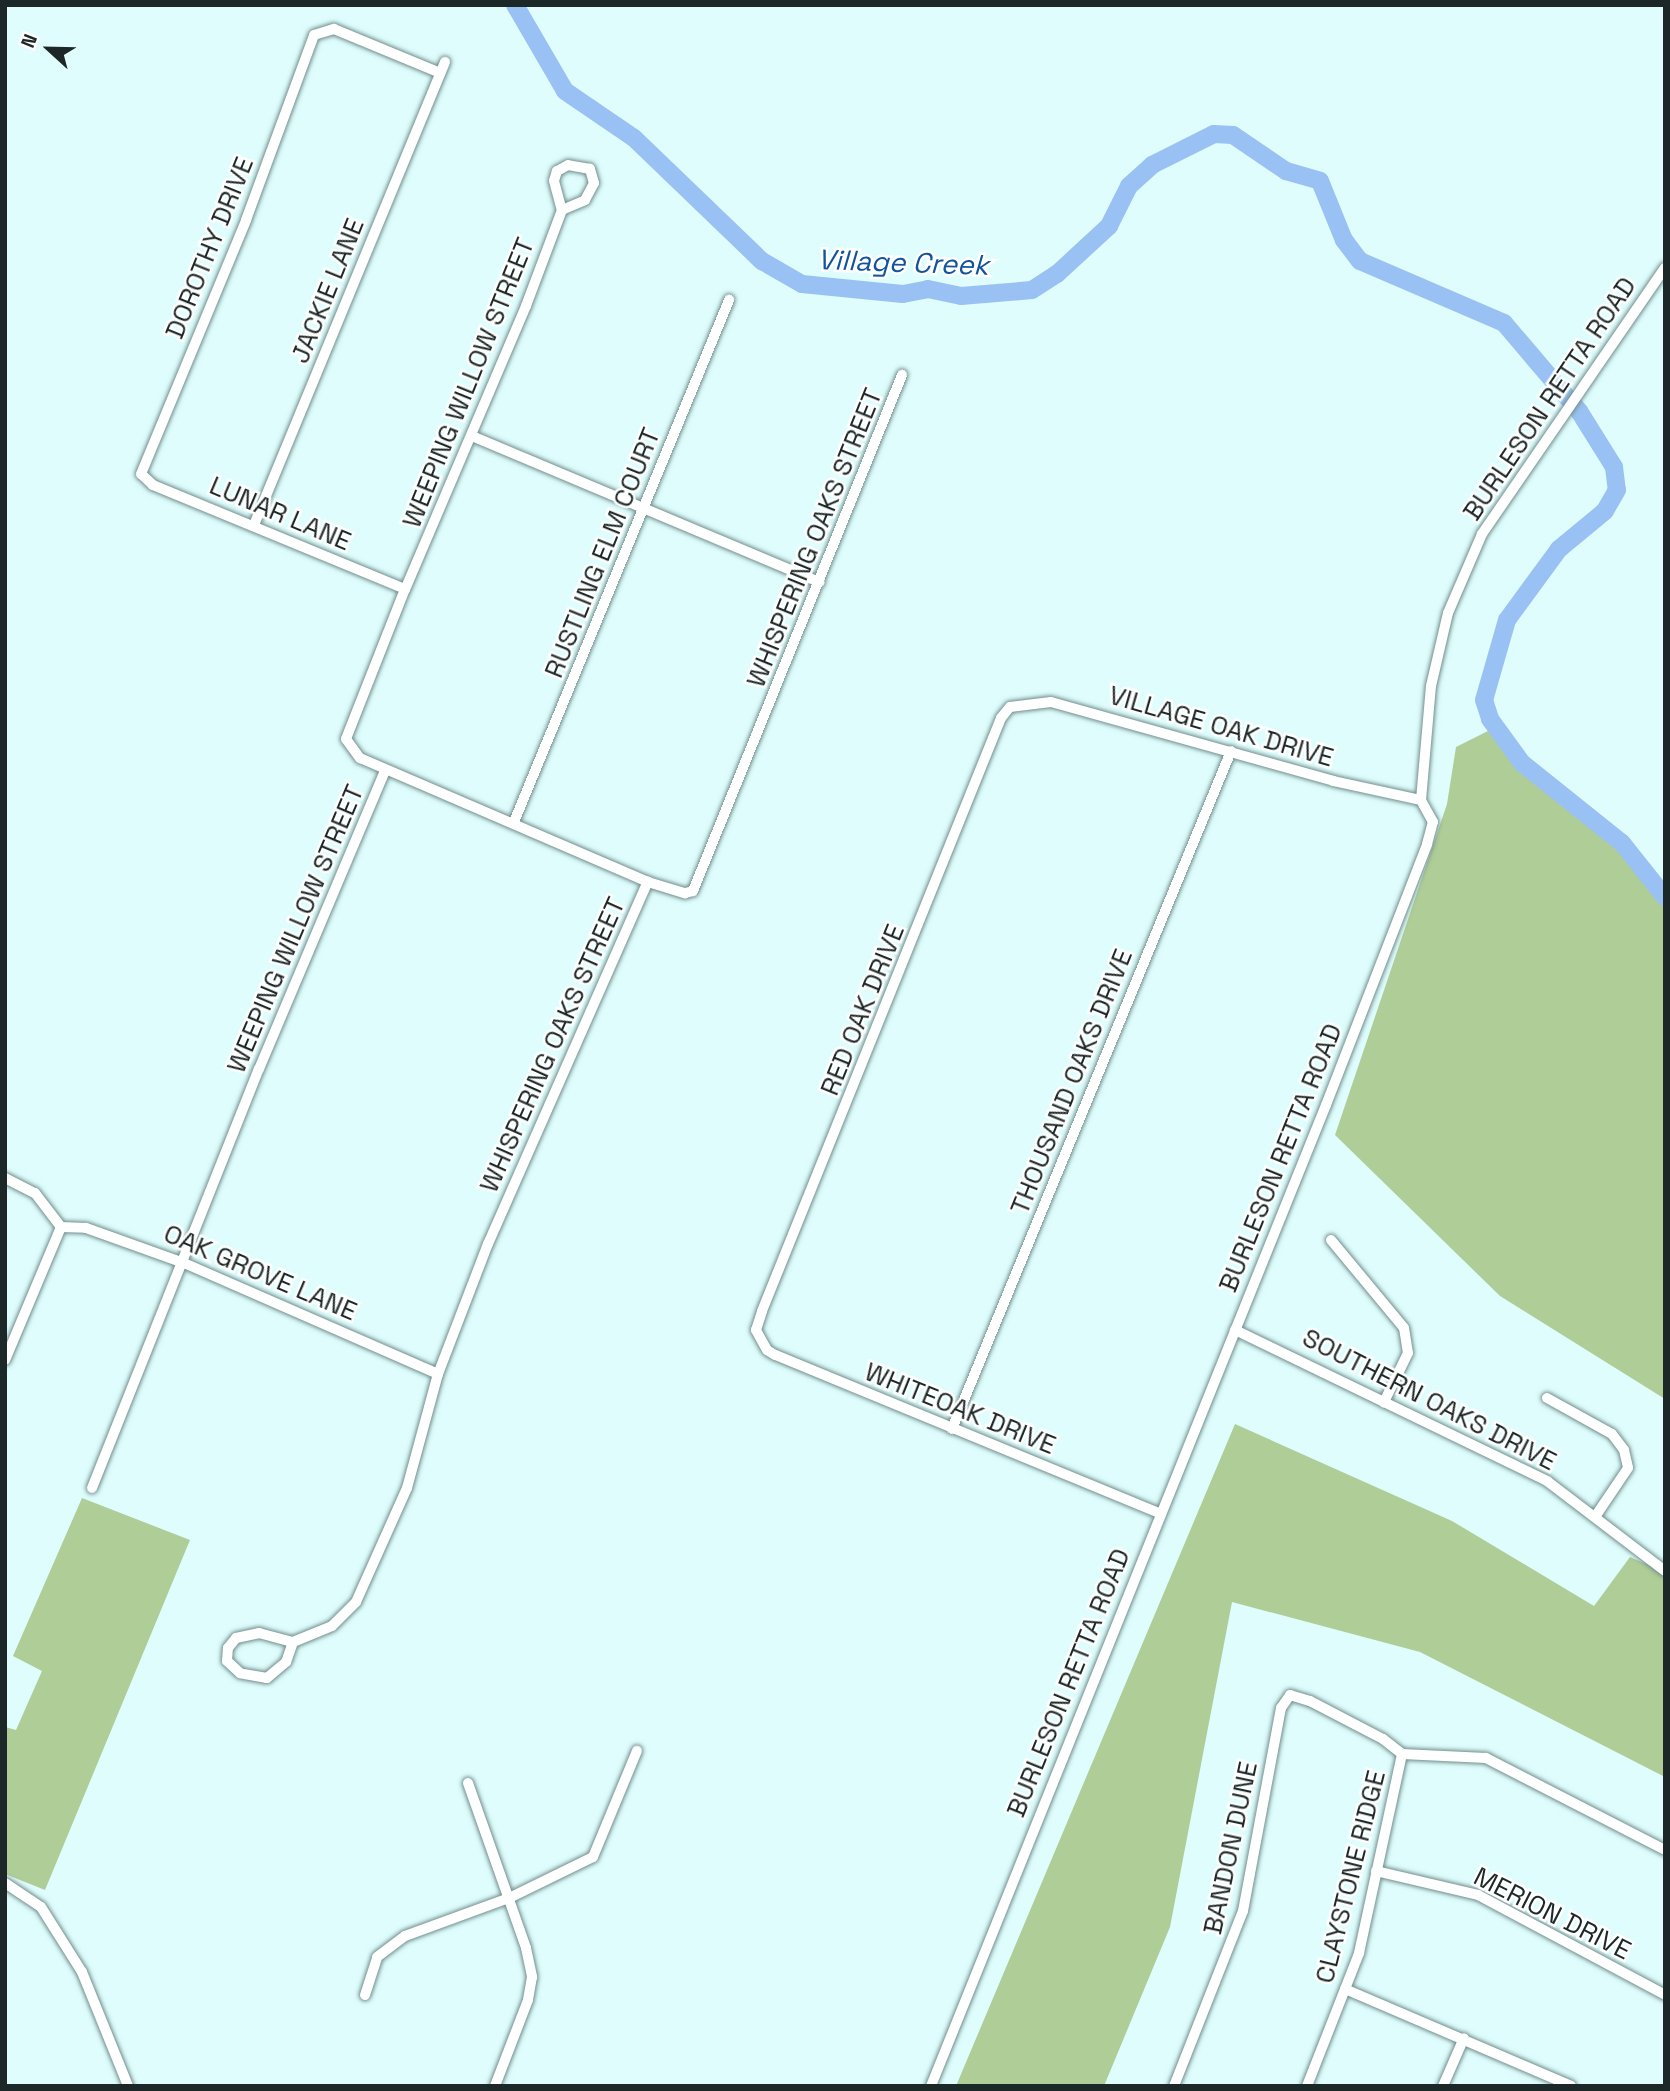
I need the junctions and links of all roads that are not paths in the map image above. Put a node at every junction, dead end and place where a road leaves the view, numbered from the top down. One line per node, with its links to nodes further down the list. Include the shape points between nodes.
1 (445, 62): 2 (street, JACKIE LANE)
2 (440, 73): 8 (street, DOROTHY DRIVE, via 334,30 314,35 246,220); 10 (street, JACKIE LANE)
3 (562, 211): 3 (street, via 554,181 557,171 568,165 590,169 594,183 585,200); 7 (street, WEEPING WILLOW STREET)
4 (1665, 268): 16 (street, BURLESON RETTA ROAD, via 1482,534 1448,613 1431,686)
5 (729, 300): 9 (street, RUSTLING ELM COURT)
6 (902, 375): 11 (street, WHISPERING OAKS STREET)
7 (472, 436): 9 (street); 12 (street, WEEPING WILLOW STREET)
8 (141, 474): 10 (street, LUNAR LANE, via 153,485)
9 (643, 508): 11 (street, via 720,536); 17 (street, RUSTLING ELM COURT)
10 (254, 525): 12 (street, LUNAR LANE)
11 (820, 582): 18 (street, WHISPERING OAKS STREET, via 699,883 685,893)
12 (405, 589): 15 (street, WEEPING WILLOW STREET, via 346,739 353,754)
13 (1010, 707): 14 (street, VILLAGE OAK DRIVE, via 1051,702); 24 (street, RED OAK DRIVE, via 1001,718)
14 (1231, 751): 16 (street, VILLAGE OAK DRIVE, via 1333,782); 29 (street, THOUSAND OAKS DRIVE)
15 (385, 770): 17 (street); 22 (street, WEEPING WILLOW STREET, via 259,1069)
16 (1421, 800): 23 (street, BURLESON RETTA ROAD, via 1433,822 1427,844)
17 (514, 822): 18 (street)
18 (648, 882): 26 (street, WHISPERING OAKS STREET, via 493,1232)
19 (5, 1178): 20 (street, via 35,1193)
20 (61, 1227): 22 (street, OAK GROVE LANE, via 86,1228); 25 (street)
21 (1331, 1240): 28 (street, via 1404,1328 1408,1353)
22 (184, 1263): 26 (street, OAK GROVE LANE); 30 (street, WEEPING WILLOW STREET)
23 (1235, 1329): 28 (street, SOUTHERN OAKS DRIVE); 31 (street, BURLESON RETTA ROAD)
24 (757, 1330): 29 (street, WHITEOAK DRIVE, via 767,1350 775,1355)
25 (5, 1360)
26 (438, 1374): 34 (street, WHISPERING OAKS STREET, via 407,1488 356,1602 332,1626)
27 (1547, 1398): 32 (street, via 1612,1434 1623,1450 1628,1468)
28 (1384, 1402): 32 (street, SOUTHERN OAKS DRIVE, via 1547,1481)
29 (952, 1429): 31 (street, WHITEOAK DRIVE)
30 (92, 1488)
31 (1159, 1513): 48 (street, BURLESON RETTA ROAD)
32 (1595, 1517): 33 (street, SOUTHERN OAKS DRIVE)
33 (1665, 1571)
34 (293, 1642): 34 (street, via 266,1634 241,1634 228,1648 227,1661 240,1673 267,1678 286,1662)
35 (637, 1751): 41 (street, via 593,1857)
36 (1402, 1754): 38 (street, via 1486,1758); 39 (street, CLAYSTONE RIDGE); 49 (street, BANDON DUNE, via 1384,1739 1310,1700 1290,1695 1281,1708 1243,1911)
37 (468, 1783): 41 (street)
38 (1665, 1850)
39 (1376, 1871): 42 (street, CLAYSTONE RIDGE, via 1362,1941); 44 (street, MERION DRIVE, via 1478,1895)
40 (5, 1882): 46 (street, via 41,1907 82,1972)
41 (509, 1898): 43 (street, via 405,1936 377,1957); 47 (street, via 532,1977 528,2000)
42 (1345, 1989): 45 (street); 50 (street, CLAYSTONE RIDGE)
43 (365, 1995)
44 (1665, 1995)
45 (1464, 2038): 51 (street); 52 (street)
46 (128, 2086)
47 (495, 2086)
48 (930, 2086)
49 (1174, 2086)
50 (1307, 2086)
51 (1443, 2086)
52 (1571, 2086)

